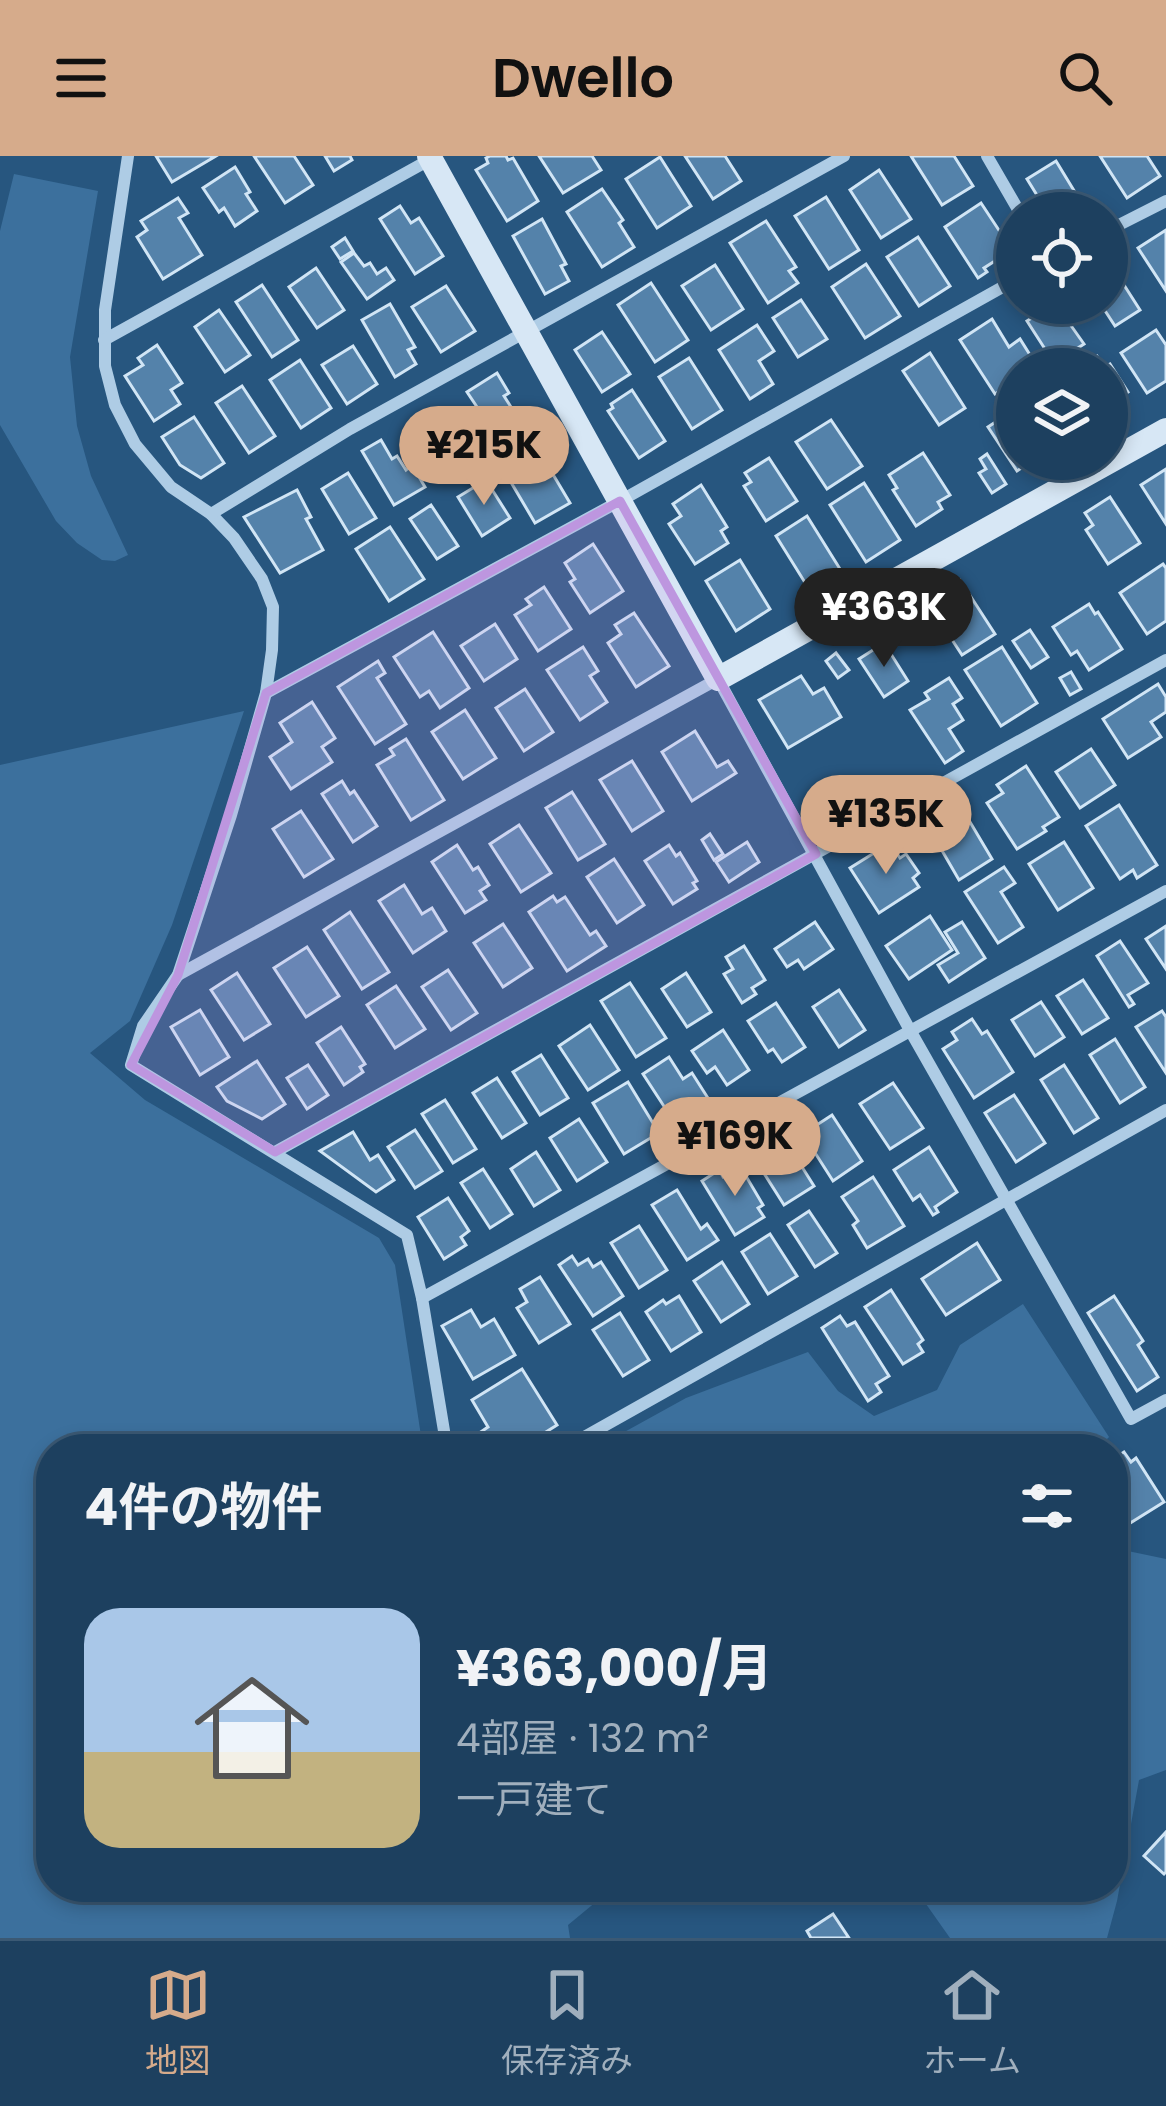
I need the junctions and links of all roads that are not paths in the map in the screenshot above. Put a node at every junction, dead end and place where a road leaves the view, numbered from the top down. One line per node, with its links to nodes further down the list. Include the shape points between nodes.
1 (128, 156): 10 (street)
2 (844, 156): 9 (street)
3 (987, 156): 5 (street)
4 (433, 157): 9 (street); 10 (street)
5 (1008, 192)
6 (1166, 200): 7 (street)
7 (1128, 220)
8 (996, 291): 12 (street)
9 (526, 331): 12 (street); 13 (street)
10 (104, 340): 13 (street, via 115,405 135,444 171,487)
11 (1166, 430): 15 (street)
12 (620, 500): 15 (street); 16 (street)
13 (211, 514): 16 (street, via 262,579 273,607)
14 (1166, 660): 17 (street)
15 (718, 679): 17 (street); 19 (street)
16 (266, 693): 19 (street)
17 (816, 854): 20 (street); 22 (street)
18 (1166, 891): 20 (street)
19 (178, 975): 22 (street, via 143,1026 131,1065)
20 (911, 1032): 23 (street); 24 (street)
21 (1166, 1110): 23 (street)
22 (275, 1152): 24 (street, via 407,1235)
23 (1004, 1200): 25 (street, via 1131,1419); 27 (street)
24 (422, 1298): 26 (street)
25 (1166, 1400)
26 (445, 1434)
27 (590, 1434)

